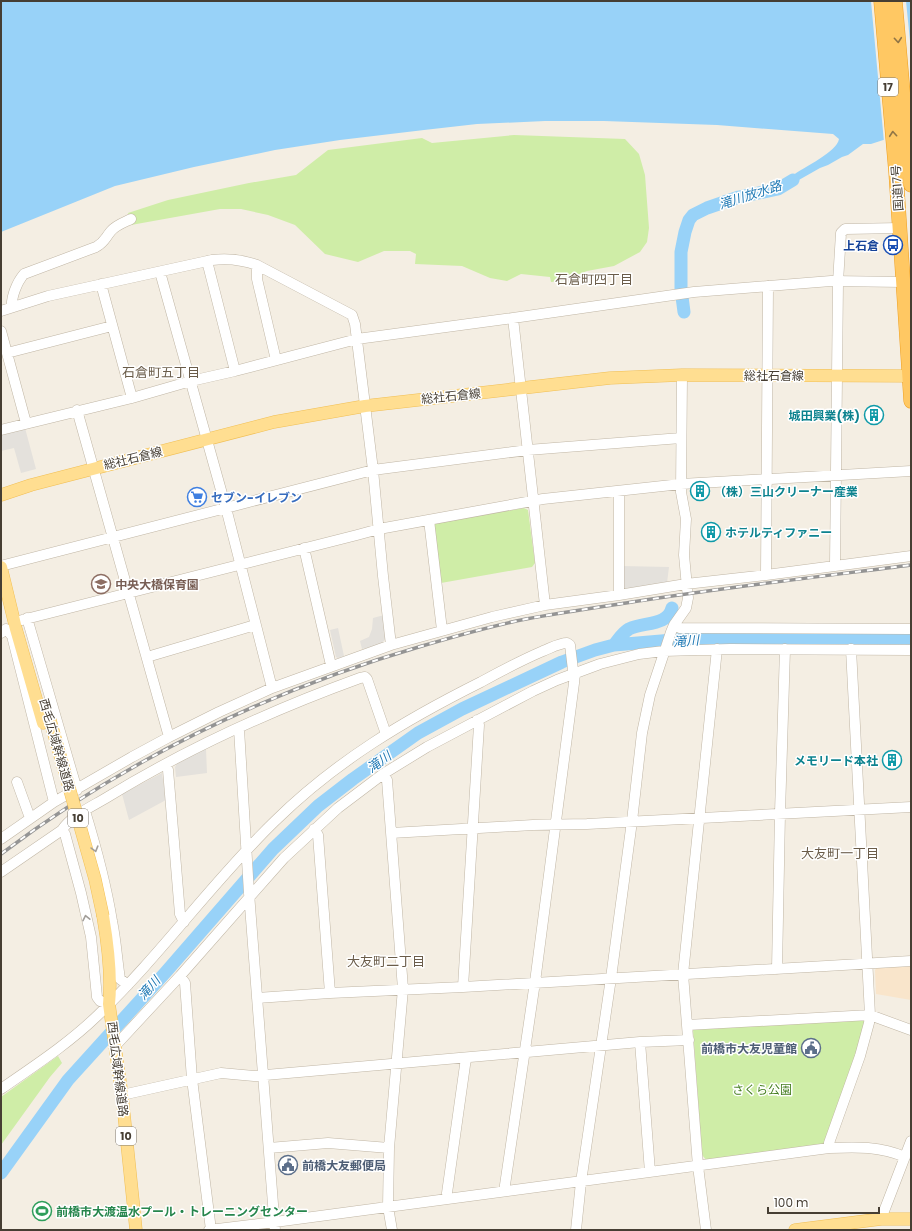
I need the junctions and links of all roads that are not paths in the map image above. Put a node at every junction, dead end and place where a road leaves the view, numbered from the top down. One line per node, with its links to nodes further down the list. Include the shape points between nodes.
1 (880, 1): 3 (highway, 国道17号 / 17, one-way to 1)
2 (895, 1): 3 (highway, 国道17号 / 17, one-way to 3)
3 (906, 176): 5 (highway, 国道17号 / 17)
4 (131, 219): 13 (street, via 116,226 96,247 24,274 14,295)
5 (900, 228): 9 (street, via 844,229 841,233); 10 (highway, 国道17号 / 17)
6 (207, 261): 7 (street, via 224,259); 8 (street); 21 (street)
7 (257, 265): 18 (street, via 352,315 355,319); 20 (street, via 257,279)
8 (160, 272): 11 (street); 26 (street)
9 (838, 282): 10 (street); 12 (street); 24 (street)
10 (904, 282): 25 (highway, 国道17号 / 17)
11 (101, 284): 13 (street); 16 (street)
12 (768, 286): 15 (street, via 694,292); 22 (street)
13 (12, 307): 14 (street)
14 (1, 311)
15 (513, 318): 18 (street); 27 (street)
16 (112, 326): 19 (street); 28 (street)
17 (1, 331): 19 (street)
18 (357, 339): 20 (street); 30 (street)
19 (7, 353): 32 (street)
20 (276, 360): 21 (street)
21 (235, 371): 26 (street)
22 (768, 375): 23 (main road, 総社石倉線); 24 (main road, 総社石倉線); 41 (street)
23 (682, 376): 27 (main road, 総社石倉線, via 610,378); 34 (street)
24 (837, 376): 25 (main road, 総社石倉線); 40 (street)
25 (910, 376): 29 (highway, 17)
26 (191, 381): 28 (street); 35 (street)
27 (521, 388): 30 (main road, 総社石倉線); 36 (street)
28 (132, 398): 31 (street)
29 (911, 401)
30 (365, 406): 35 (main road, 総社石倉線, via 280,420); 38 (street)
31 (78, 410): 32 (street); 37 (street)
32 (26, 423): 33 (street)
33 (1, 430)
34 (681, 438): 36 (street); 42 (street)
35 (207, 440): 37 (main road, 総社石倉線); 46 (street)
36 (528, 450): 38 (street); 45 (street)
37 (94, 469): 44 (main road, 総社石倉線); 49 (street)
38 (373, 470): 46 (street); 48 (street)
39 (911, 471): 40 (street)
40 (836, 475): 41 (street); 53 (street)
41 (767, 479): 42 (street); 55 (street)
42 (681, 484): 43 (street); 56 (street, via 686,518)
43 (619, 491): 45 (street); 58 (street)
44 (1, 494)
45 (534, 501): 47 (street); 59 (street)
46 (226, 508): 49 (street); 52 (street)
47 (429, 520): 48 (street); 65 (street)
48 (379, 529): 50 (street); 67 (street)
49 (113, 537): 54 (street); 57 (street)
50 (304, 548): 52 (street); 74 (street)
51 (911, 556): 53 (street)
52 (241, 564): 57 (street); 62 (street)
53 (835, 565): 55 (street)
54 (1, 566): 60 (main road, 西毛広域幹線道路 / 10)
55 (766, 575): 56 (street)
56 (686, 584): 58 (street); 63 (street, via 686,608)
57 (129, 592): 61 (street); 73 (street)
58 (619, 595): 59 (street)
59 (545, 605): 65 (street)
60 (12, 609): 61 (main road, 西毛広域幹線道路 / 10); 78 (main road, 西毛広域幹線道路 / 10)
61 (24, 619): 78 (main road, 西毛広域幹線道路 / 10); 85 (street)
62 (255, 625): 73 (street); 76 (street)
63 (672, 628): 64 (street); 71 (street)
64 (911, 629)
65 (442, 630): 67 (street)
66 (4, 631): 86 (street, via 12,636)
67 (391, 645): 74 (street)
68 (716, 649): 69 (street); 71 (street); 92 (street)
69 (785, 649): 70 (street); 90 (street)
70 (851, 649): 72 (street); 88 (street)
71 (665, 650): 75 (street); 93 (street, via 650,695 642,734)
72 (911, 650)
73 (147, 656): 81 (street)
74 (332, 666): 76 (street)
75 (574, 672): 77 (street); 80 (street, via 570,645 562,643 426,710); 94 (street)
76 (272, 688): 81 (street)
77 (477, 720): 83 (street, via 427,746); 95 (street, via 479,725)
78 (46, 721): 116 (main road, 西毛広域幹線道路 / 10, bridge, via 95,879 99,917 109,966)
79 (238, 728): 80 (street, via 309,696 363,677 367,679); 82 (street); 100 (street)
80 (386, 734): 100 (street, via 347,760 304,794 275,821)
81 (169, 737): 85 (street)
82 (166, 764): 89 (street); 103 (street, via 180,914)
83 (383, 774): 96 (street); 98 (street, via 387,780)
84 (17, 782): 91 (street)
85 (77, 790): 86 (street)
86 (54, 802): 91 (street)
87 (911, 807): 88 (street)
88 (859, 809): 90 (street); 105 (street)
89 (84, 811): 97 (street, via 66,823); 111 (street, one-way to 111, via 107,896 120,979)
90 (780, 813): 92 (street); 106 (street)
91 (30, 818): 99 (street)
92 (699, 818): 93 (street); 107 (street)
93 (632, 821): 94 (street); 109 (street)
94 (556, 824): 95 (street); 110 (street)
95 (472, 828): 98 (street); 112 (street)
96 (314, 829): 102 (street); 114 (street, via 318,835)
97 (62, 830): 101 (street); 116 (street, one-way to 97, via 97,997 83,901)
98 (391, 833): 113 (street)
99 (1, 839)
100 (247, 854): 102 (street); 103 (street)
101 (1, 872)
102 (249, 896): 108 (street); 115 (street)
103 (184, 922): 111 (street)
104 (911, 961): 105 (street)
105 (868, 963): 106 (street); 117 (street)
106 (777, 969): 107 (street)
107 (683, 974): 109 (street); 118 (street)
108 (180, 976): 122 (street); 128 (street, via 185,983)
109 (611, 978): 110 (street); 123 (street)
110 (535, 982): 112 (street); 124 (street)
111 (128, 985): 116 (street)
112 (463, 987): 113 (street)
113 (403, 989): 114 (street); 126 (street)
114 (330, 993): 115 (street)
115 (257, 998): 127 (street)
116 (110, 1008): 122 (main road, 西毛広域幹線道路 / 10); 129 (street)
117 (870, 1015): 118 (street); 119 (street); 134 (street, via 860,1056)
118 (687, 1025): 120 (street)
119 (911, 1030)
120 (689, 1040): 121 (street); 136 (street)
121 (640, 1042): 123 (street); 137 (street)
122 (114, 1044): 130 (main road, 西毛広域幹線道路 / 10)
123 (601, 1046): 124 (street); 138 (street)
124 (524, 1052): 125 (street); 139 (street)
125 (466, 1058): 126 (street); 140 (street)
126 (397, 1063): 127 (street); 133 (street)
127 (263, 1076): 128 (street, via 220,1074); 132 (street)
128 (192, 1079): 130 (street); 146 (street)
129 (1, 1089)
130 (122, 1095): 145 (main road, 西毛広域幹線道路 / 10)
131 (911, 1141): 135 (street)
132 (269, 1148): 133 (street, via 328,1143); 144 (street)
133 (389, 1148): 141 (street)
134 (829, 1148): 135 (street, via 875,1148); 136 (street)
135 (905, 1157): 143 (street)
136 (698, 1166): 137 (street); 149 (street)
137 (650, 1172): 138 (street)
138 (581, 1182): 139 (street); 148 (street)
139 (505, 1191): 140 (street)
140 (448, 1198): 141 (street)
141 (388, 1207): 144 (street); 147 (street)
142 (911, 1219): 143 (main road)
143 (880, 1224): 150 (main road)
144 (275, 1226): 146 (street)
145 (136, 1230)
146 (210, 1230)
147 (392, 1230)
148 (576, 1230)
149 (706, 1230)
150 (795, 1230)

